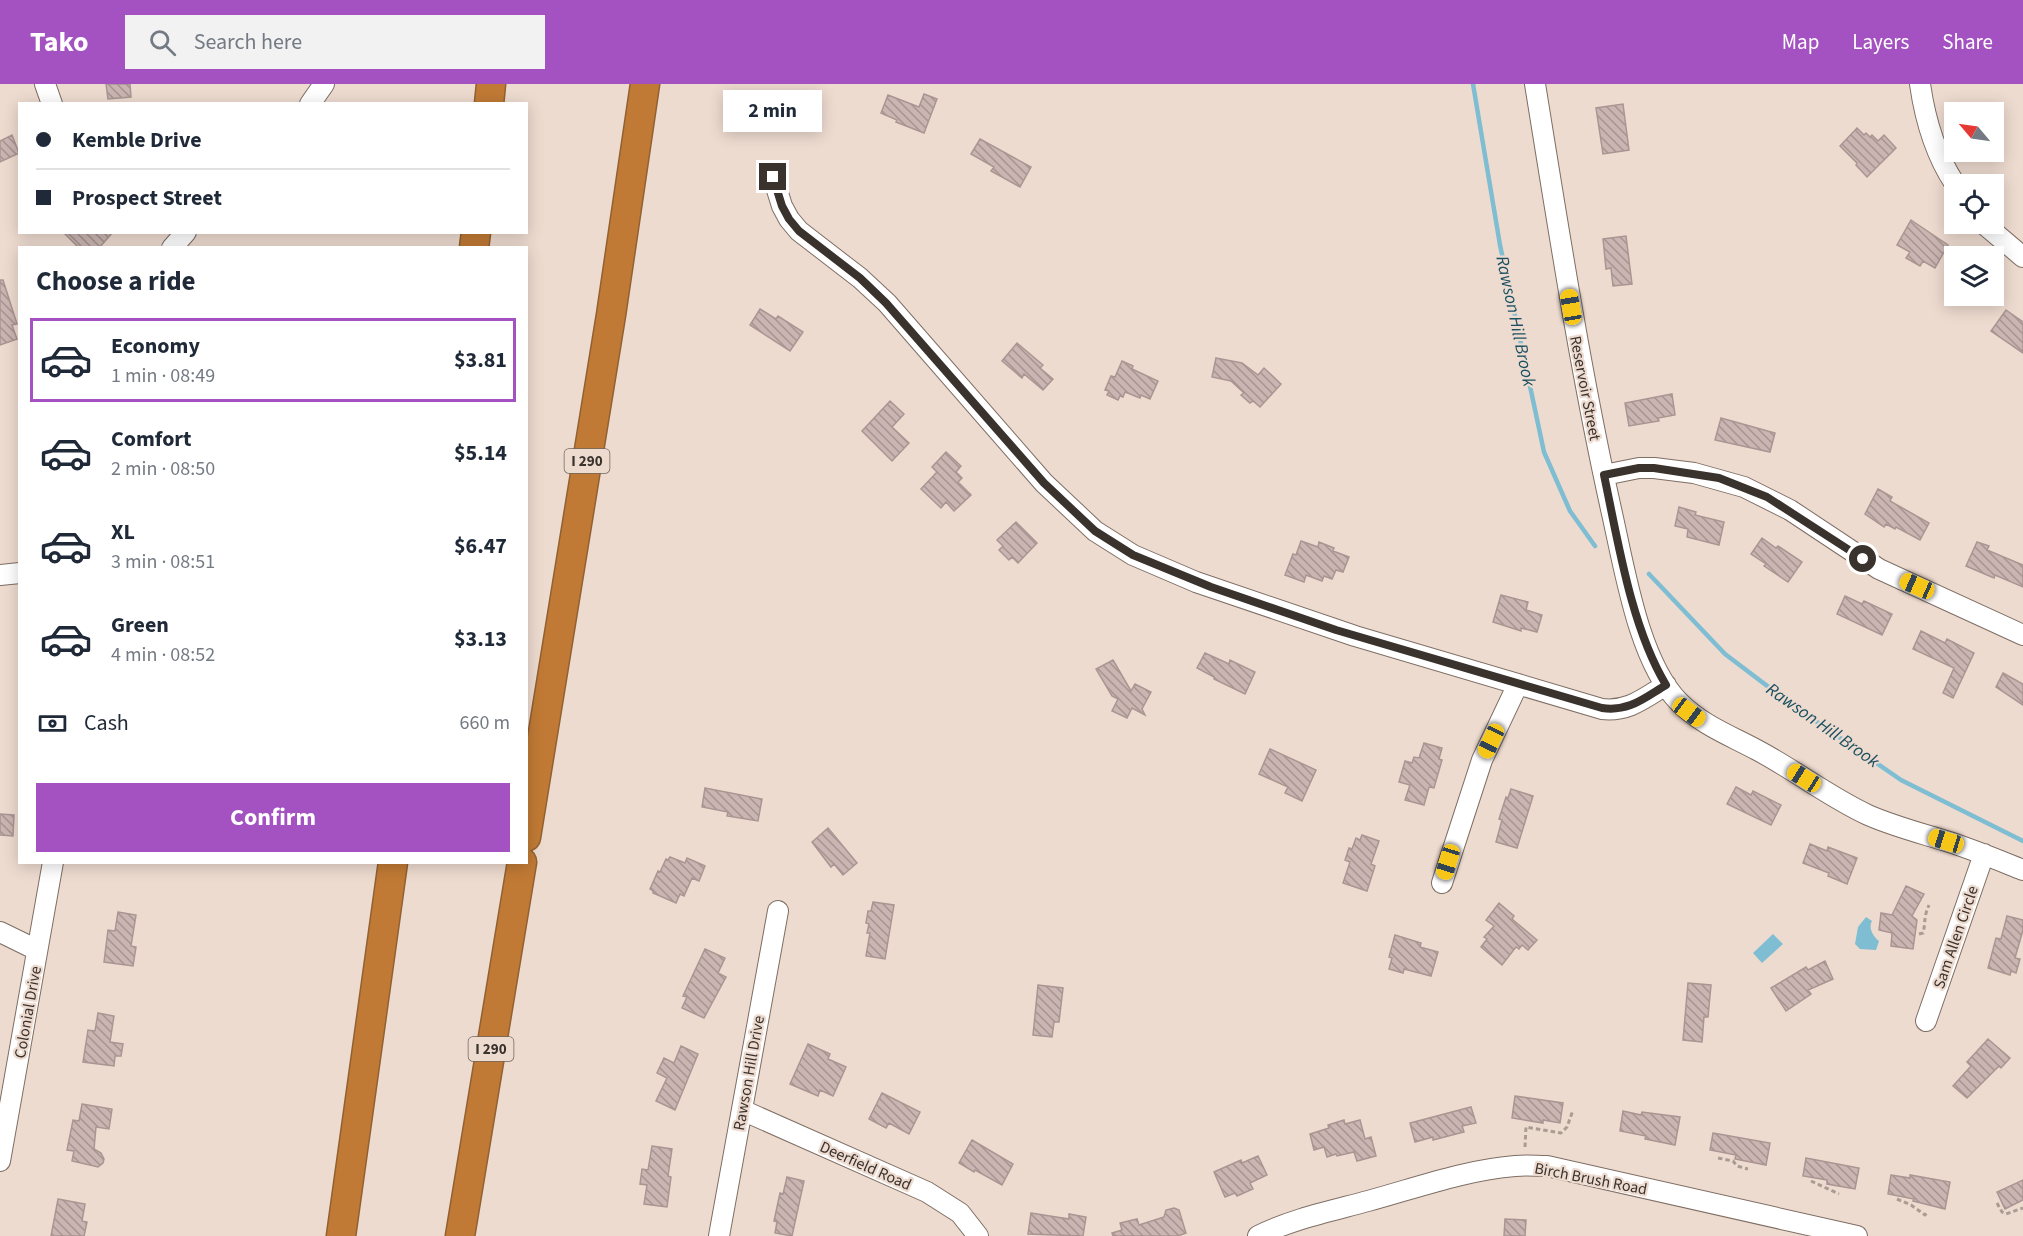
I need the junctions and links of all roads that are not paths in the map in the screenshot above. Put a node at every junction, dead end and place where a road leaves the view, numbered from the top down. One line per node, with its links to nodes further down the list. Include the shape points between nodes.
1 (45, 84): 7 (street)
2 (324, 84): 8 (street)
3 (491, 84): 9 (highway)
4 (645, 84): 20 (highway, I 290)
5 (1535, 84): 14 (street, Reservoir Street, via 1569,295)
6 (1920, 84): 10 (street, via 1929,129)
7 (51, 102)
8 (311, 102)
9 (489, 102)
10 (1949, 174)
11 (773, 177): 18 (street, via 782,206 799,231 886,303 1044,483 1113,543 1154,565 1275,610)
12 (1996, 234): 13 (street)
13 (2023, 257)
14 (1604, 475): 17 (street, via 1654,468 1694,473 1744,487 1790,510 1880,568); 19 (street, Reservoir Street, via 1638,620 1649,654)
15 (18, 573): 16 (street)
16 (0, 575)
17 (2023, 635)
18 (1518, 684): 19 (street, via 1613,710 1629,708); 26 (street, via 1482,760)
19 (1666, 685): 21 (street, Reservoir Street, via 1703,722 1849,805 1887,822)
20 (528, 825)
21 (1984, 854): 25 (street, Reservoir Street); 30 (street, Sam Allen Circle)
22 (53, 864): 29 (street, Colonial Drive)
23 (393, 864): 33 (highway)
24 (522, 864): 34 (highway, I 290)
25 (2023, 870)
26 (1442, 883)
27 (778, 911): 31 (street, Rawson Hill Drive)
28 (0, 932): 29 (street)
29 (37, 950): 32 (street, Colonial Drive)
30 (1926, 1021)
31 (742, 1110): 35 (street, Rawson Hill Drive); 36 (street, Deerfield Road, via 927,1192 960,1214)
32 (0, 1161)
33 (341, 1236)
34 (460, 1236)
35 (719, 1236)
36 (978, 1236)
37 (1258, 1236): 38 (street, Birch Brush Road, via 1413,1188 1517,1165 1547,1166)
38 (1857, 1236)

